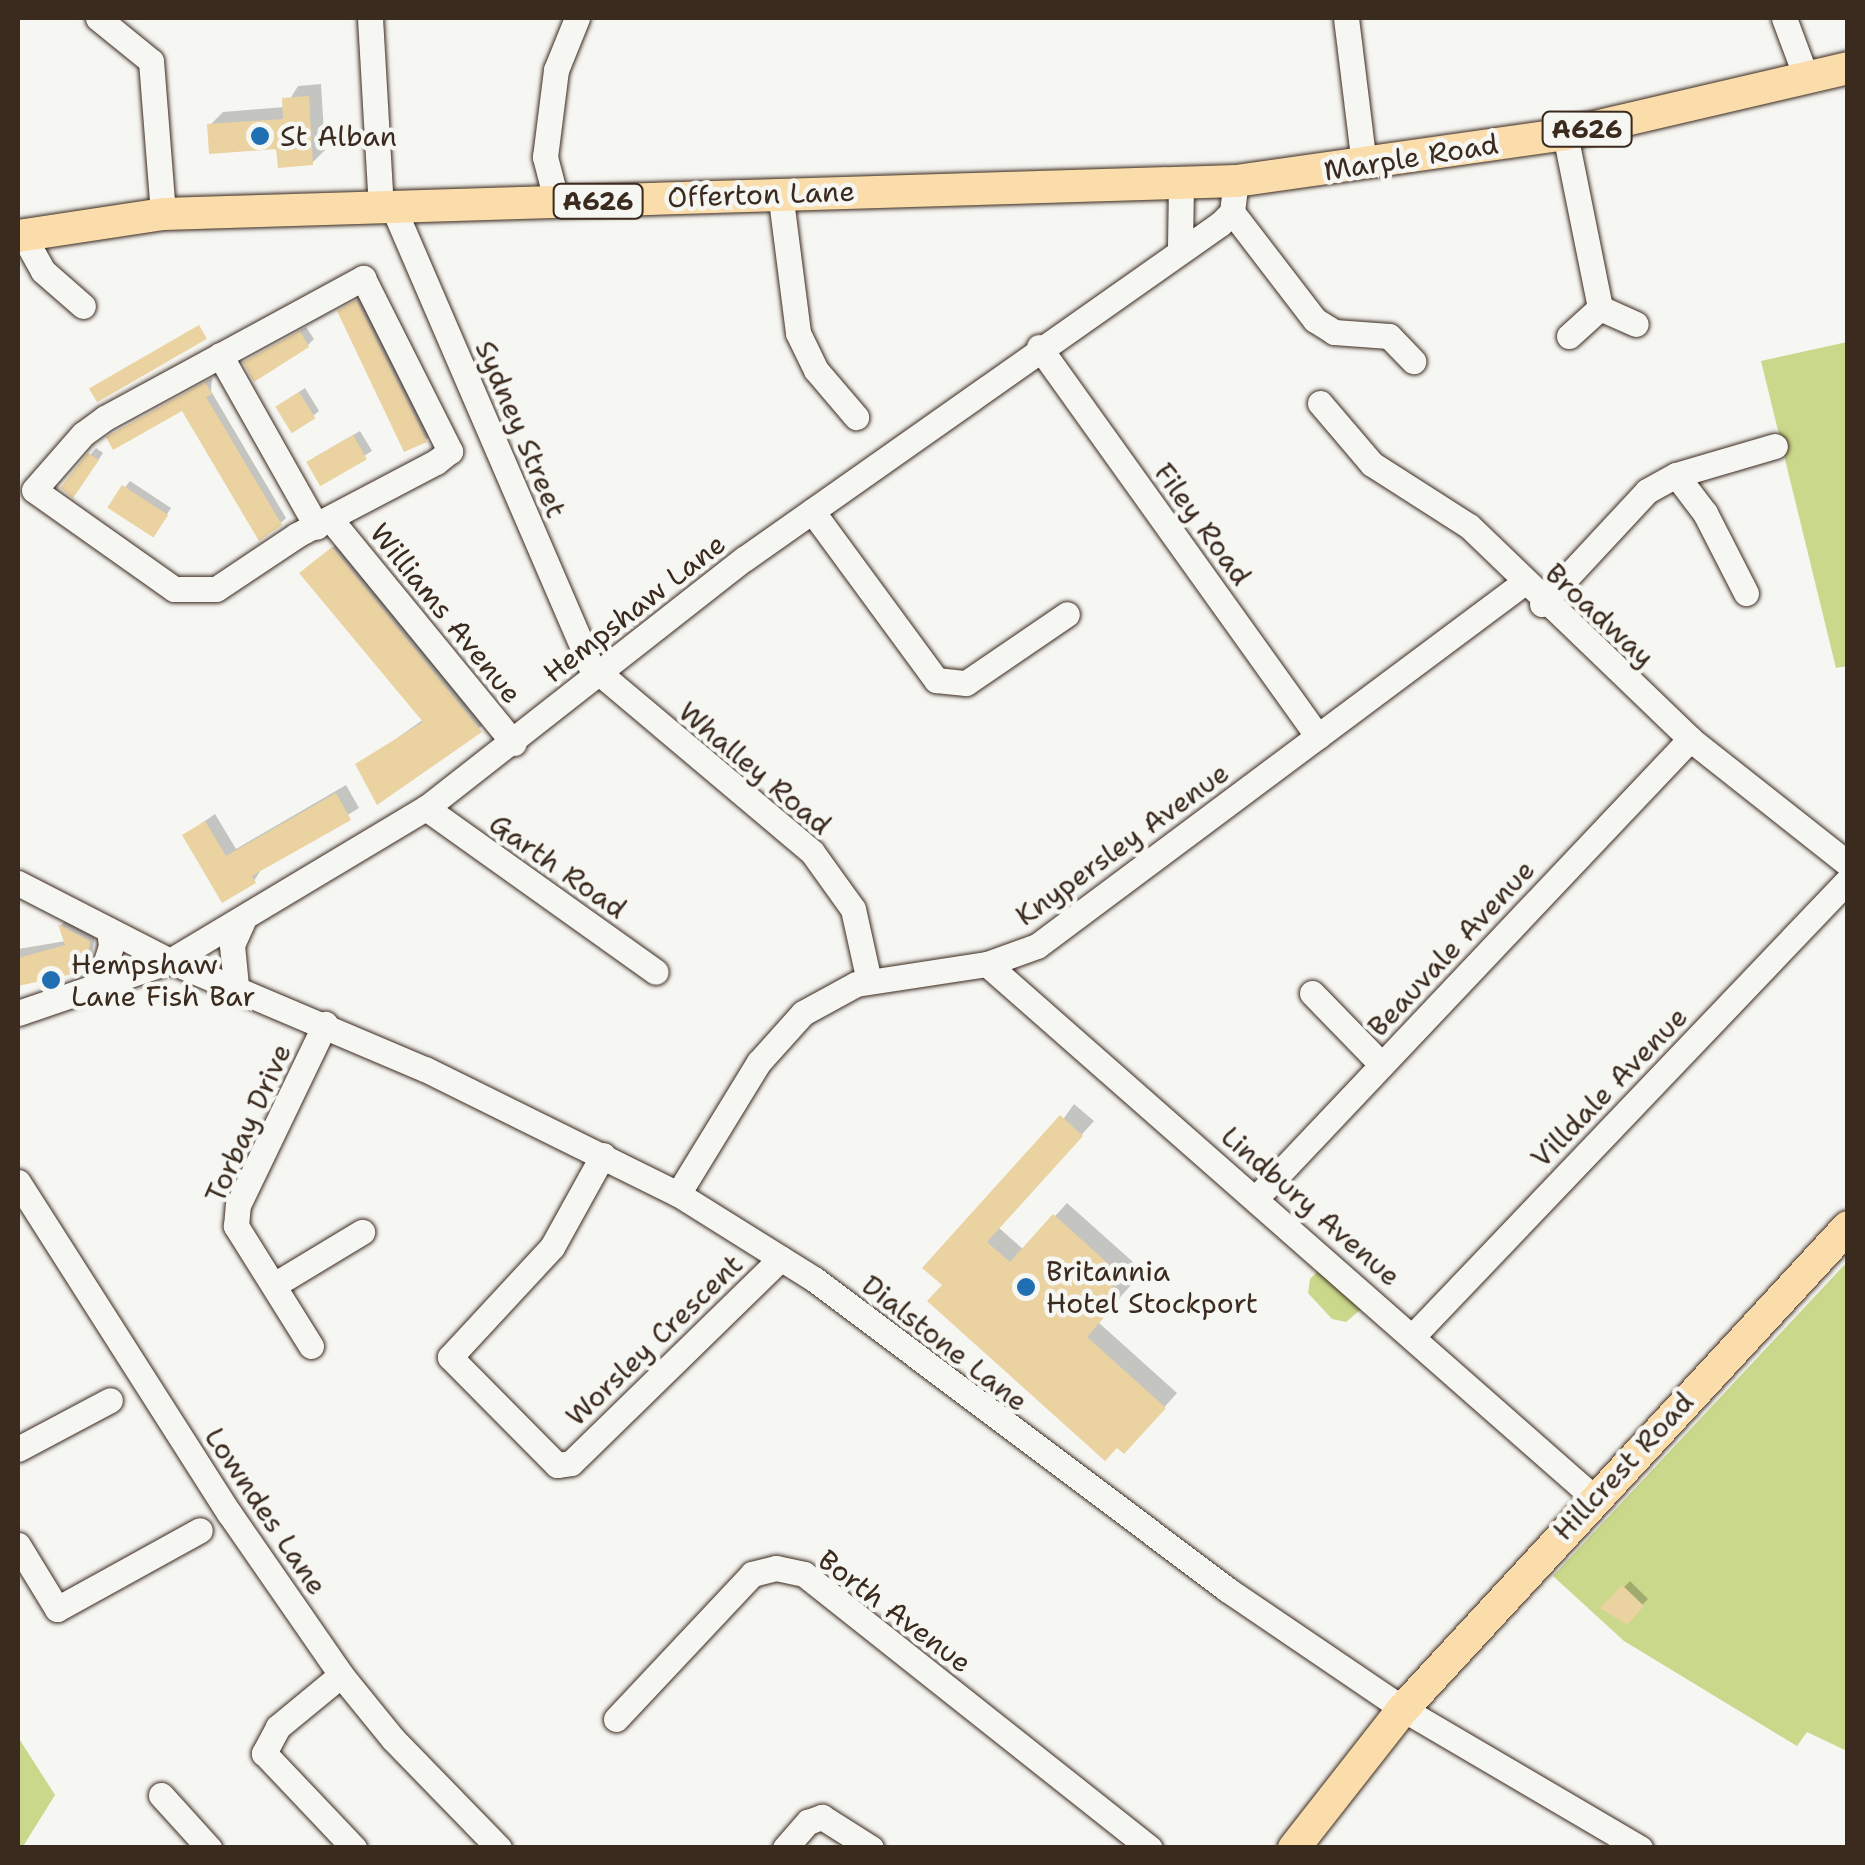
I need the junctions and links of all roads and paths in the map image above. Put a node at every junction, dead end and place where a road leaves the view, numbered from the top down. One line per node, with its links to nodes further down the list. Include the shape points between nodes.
1 (98, 18): 14 (street, via 151,61)
2 (370, 18): 13 (street)
3 (577, 18): 12 (street, via 556,70 545,157)
4 (1346, 18): 9 (street)
5 (1784, 18): 7 (street)
6 (1848, 68): 7 (main road, Marple Road / A626)
7 (1806, 77): 8 (main road, Marple Road / A626)
8 (1566, 134): 9 (main road, Marple Road / A626); 18 (street)
9 (1364, 164): 10 (main road, Marple Road / A626)
10 (1214, 189): 11 (main road, Offerton Lane / A626); 16 (street); 16 (street, Hempshaw Lane); 23 (street, via 1315,320 1334,332 1389,336)
11 (780, 192): 12 (main road, Offerton Lane / A626); 25 (street, via 798,333 816,370)
12 (557, 203): 13 (main road, Offerton Lane / A626)
13 (387, 208): 14 (main road, Offerton Lane / A626); 36 (street, Sydney Street)
14 (163, 214): 15 (main road, Offerton Lane / A626)
15 (20, 236): 17 (street, via 43,270)
16 (1180, 247): 21 (street, Hempshaw Lane)
17 (83, 306)
18 (1600, 308): 19 (street); 20 (street)
19 (1636, 324)
20 (1569, 336)
21 (1039, 347): 30 (street, Hempshaw Lane); 37 (street, Filey Road)
22 (220, 355): 28 (street, via 83,434); 31 (street, Williams Avenue); 31 (street, via 354,281 364,278 372,288 450,451)
23 (1412, 360)
24 (1319, 404): 32 (street, Broadway, via 1372,464 1468,526)
25 (856, 416)
26 (1774, 446): 27 (street)
27 (1676, 475): 33 (street); 34 (street, via 1634,501)
28 (34, 490): 29 (street); 31 (street, via 174,590 216,588)
29 (18, 511)
30 (812, 511): 35 (street, via 936,680 966,683); 36 (street, Hempshaw Lane)
31 (324, 524): 39 (street, Williams Avenue)
32 (1522, 584): 34 (street, Broadway); 37 (street, Knypersley Avenue)
33 (1746, 593)
34 (1542, 604): 38 (street, Broadway)
35 (1067, 614)
36 (596, 674): 39 (street, Hempshaw Lane); 49 (street, Whalley Road, via 812,852 853,908)
37 (1318, 736): 47 (street, Knypersley Avenue, via 1063,928 1020,955)
38 (1690, 739): 41 (street, Broadway); 55 (street, Beauvale Avenue)
39 (514, 742): 40 (street, Hempshaw Lane)
40 (426, 808): 44 (street, Hempshaw Lane); 48 (street, Garth Road)
41 (1843, 851)
42 (1848, 880): 64 (street, Villdale Avenue)
43 (18, 883): 45 (street, Dialstone Lane)
44 (244, 918): 46 (street, Hempshaw Lane); 51 (street, via 232,945)
45 (109, 930): 46 (street, Dialstone Lane); 50 (street, via 112,946)
46 (170, 961): 50 (street, Hempshaw Lane); 51 (street, Dialstone Lane)
47 (988, 964): 49 (street, Knypersley Avenue); 59 (street, Lindbury Avenue)
48 (656, 972)
49 (869, 981): 58 (street, Knypersley Avenue, via 827,998 778,1035)
50 (98, 986): 53 (street, Hempshaw Lane)
51 (236, 986): 54 (street, Dialstone Lane)
52 (1312, 994): 55 (street)
53 (18, 1013)
54 (325, 1024): 56 (street, Dialstone Lane); 63 (street, Torbay Drive, via 238,1205 236,1226)
55 (1382, 1065): 59 (street, Beauvale Avenue)
56 (603, 1155): 58 (street, Dialstone Lane); 62 (street, Worsley Crescent, via 552,1247 450,1356 557,1465 571,1463)
57 (18, 1182): 71 (street, Lowndes Lane)
58 (678, 1194): 62 (street, Dialstone Lane)
59 (1256, 1198): 64 (street, Lindbury Avenue)
60 (1848, 1228): 68 (main road, Hillcrest Road)
61 (362, 1232): 63 (street)
62 (781, 1258): 72 (street, Dialstone Lane, via 1090,1493)
63 (274, 1286): 65 (street, Torbay Drive)
64 (1413, 1336): 68 (street, Lindbury Avenue)
65 (311, 1346)
66 (110, 1400): 67 (street)
67 (18, 1449)
68 (1593, 1496): 72 (main road, Hillcrest Road)
69 (200, 1530): 70 (street, via 57,1610)
70 (18, 1545)
71 (341, 1675): 76 (street, via 278,1727 264,1753); 77 (street, Lowndes Lane, via 392,1740)
72 (1402, 1708): 81 (main road, Hillcrest Road); 82 (street, Dialstone Lane)
73 (616, 1719): 80 (street, Borth Avenue, via 752,1574 776,1568 804,1574)
74 (161, 1795): 75 (street)
75 (209, 1848)
76 (354, 1848)
77 (499, 1848)
78 (785, 1848): 79 (street, via 808,1822 822,1817)
79 (871, 1848)
80 (1150, 1848)
81 (1294, 1848)
82 (1640, 1848)

